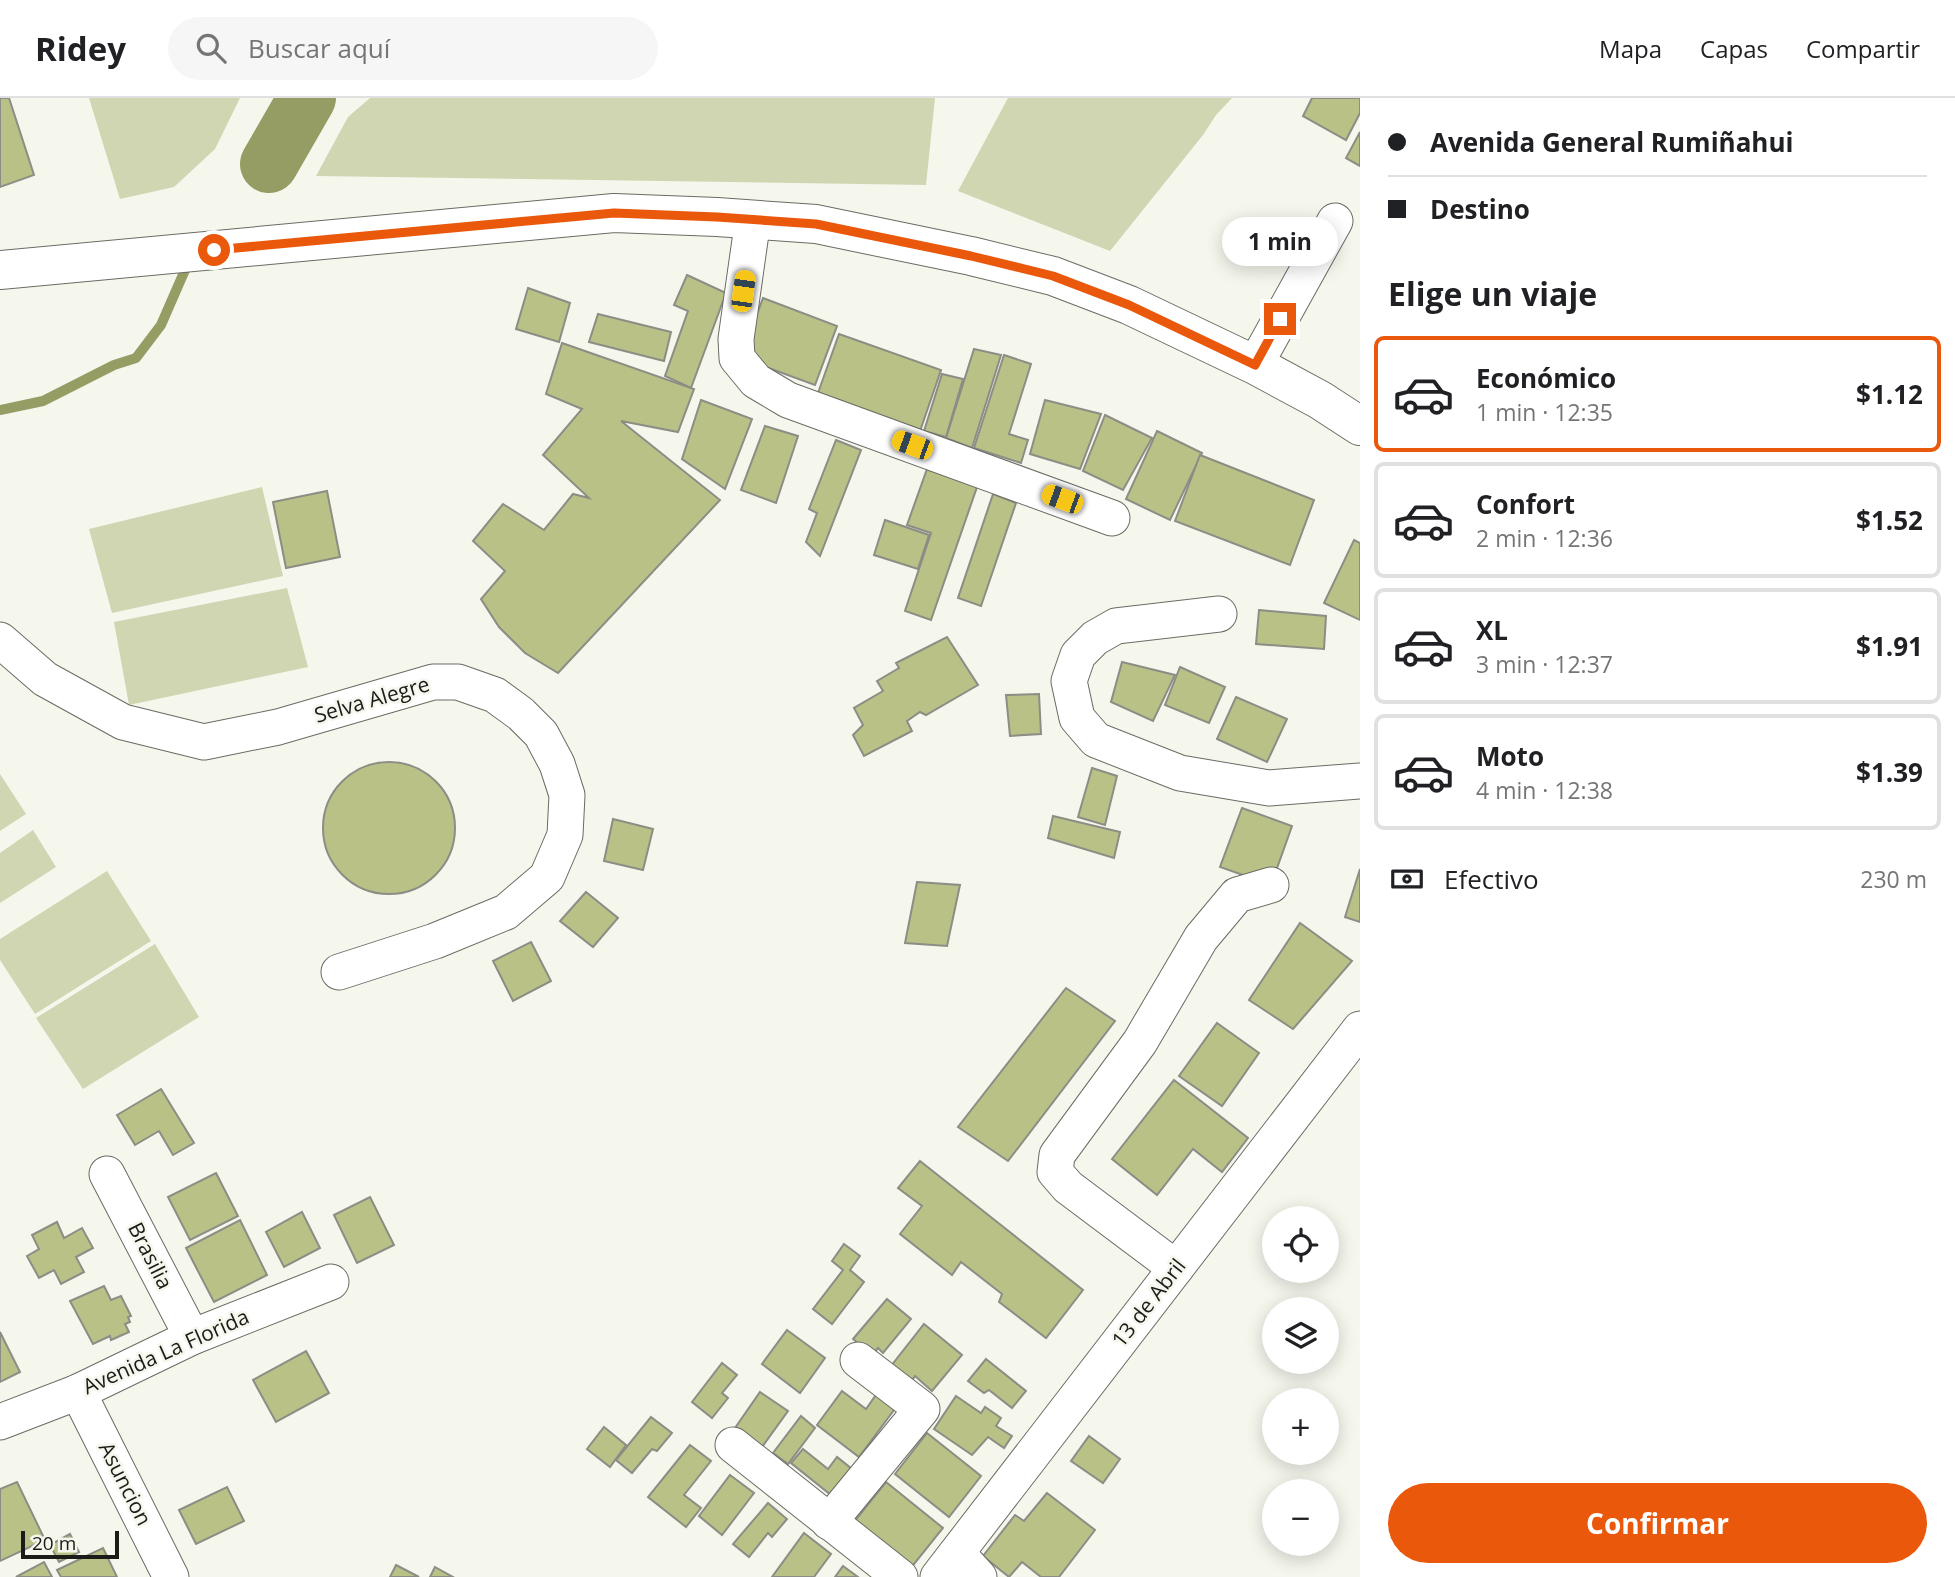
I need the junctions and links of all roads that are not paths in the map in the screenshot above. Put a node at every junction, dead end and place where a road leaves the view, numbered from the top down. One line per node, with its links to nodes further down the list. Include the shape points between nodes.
1 (753, 219): 3 (highway, via 614,213); 4 (highway, via 816,224 1053,276 1129,305); 6 (street, via 736,339 737,358 756,381 788,400)
2 (1335, 221): 4 (street)
3 (0, 270)
4 (1255, 365): 5 (highway)
5 (1360, 426)
6 (1112, 518)
7 (1219, 614): 9 (street, via 1116,626 1095,638 1078,655 1069,681 1077,718 1096,740 1180,773 1269,788)
8 (0, 640): 11 (street, Selva Alegre, via 45,679 123,722 204,742 278,727 433,682 458,682 495,695 521,714 541,734 567,795 565,835 547,877 506,912)
9 (1360, 781)
10 (1271, 885): 14 (street, via 1237,895 1201,939 1140,1042 1057,1155 1055,1172 1068,1187)
11 (339, 972)
12 (1360, 1029): 14 (street, 13 de Abril)
13 (107, 1174): 16 (street, Brasilia)
14 (1176, 1268): 22 (street, 13 de Abril)
15 (331, 1282): 16 (street, Avenida La Florida)
16 (192, 1338): 18 (street, Avenida La Florida)
17 (858, 1360): 21 (street, via 922,1409)
18 (78, 1392): 19 (street, Avenida La Florida); 23 (street, Asuncion)
19 (0, 1422)
20 (733, 1444): 21 (street)
21 (829, 1522): 24 (street)
22 (958, 1569)
23 (171, 1577)
24 (900, 1577)

